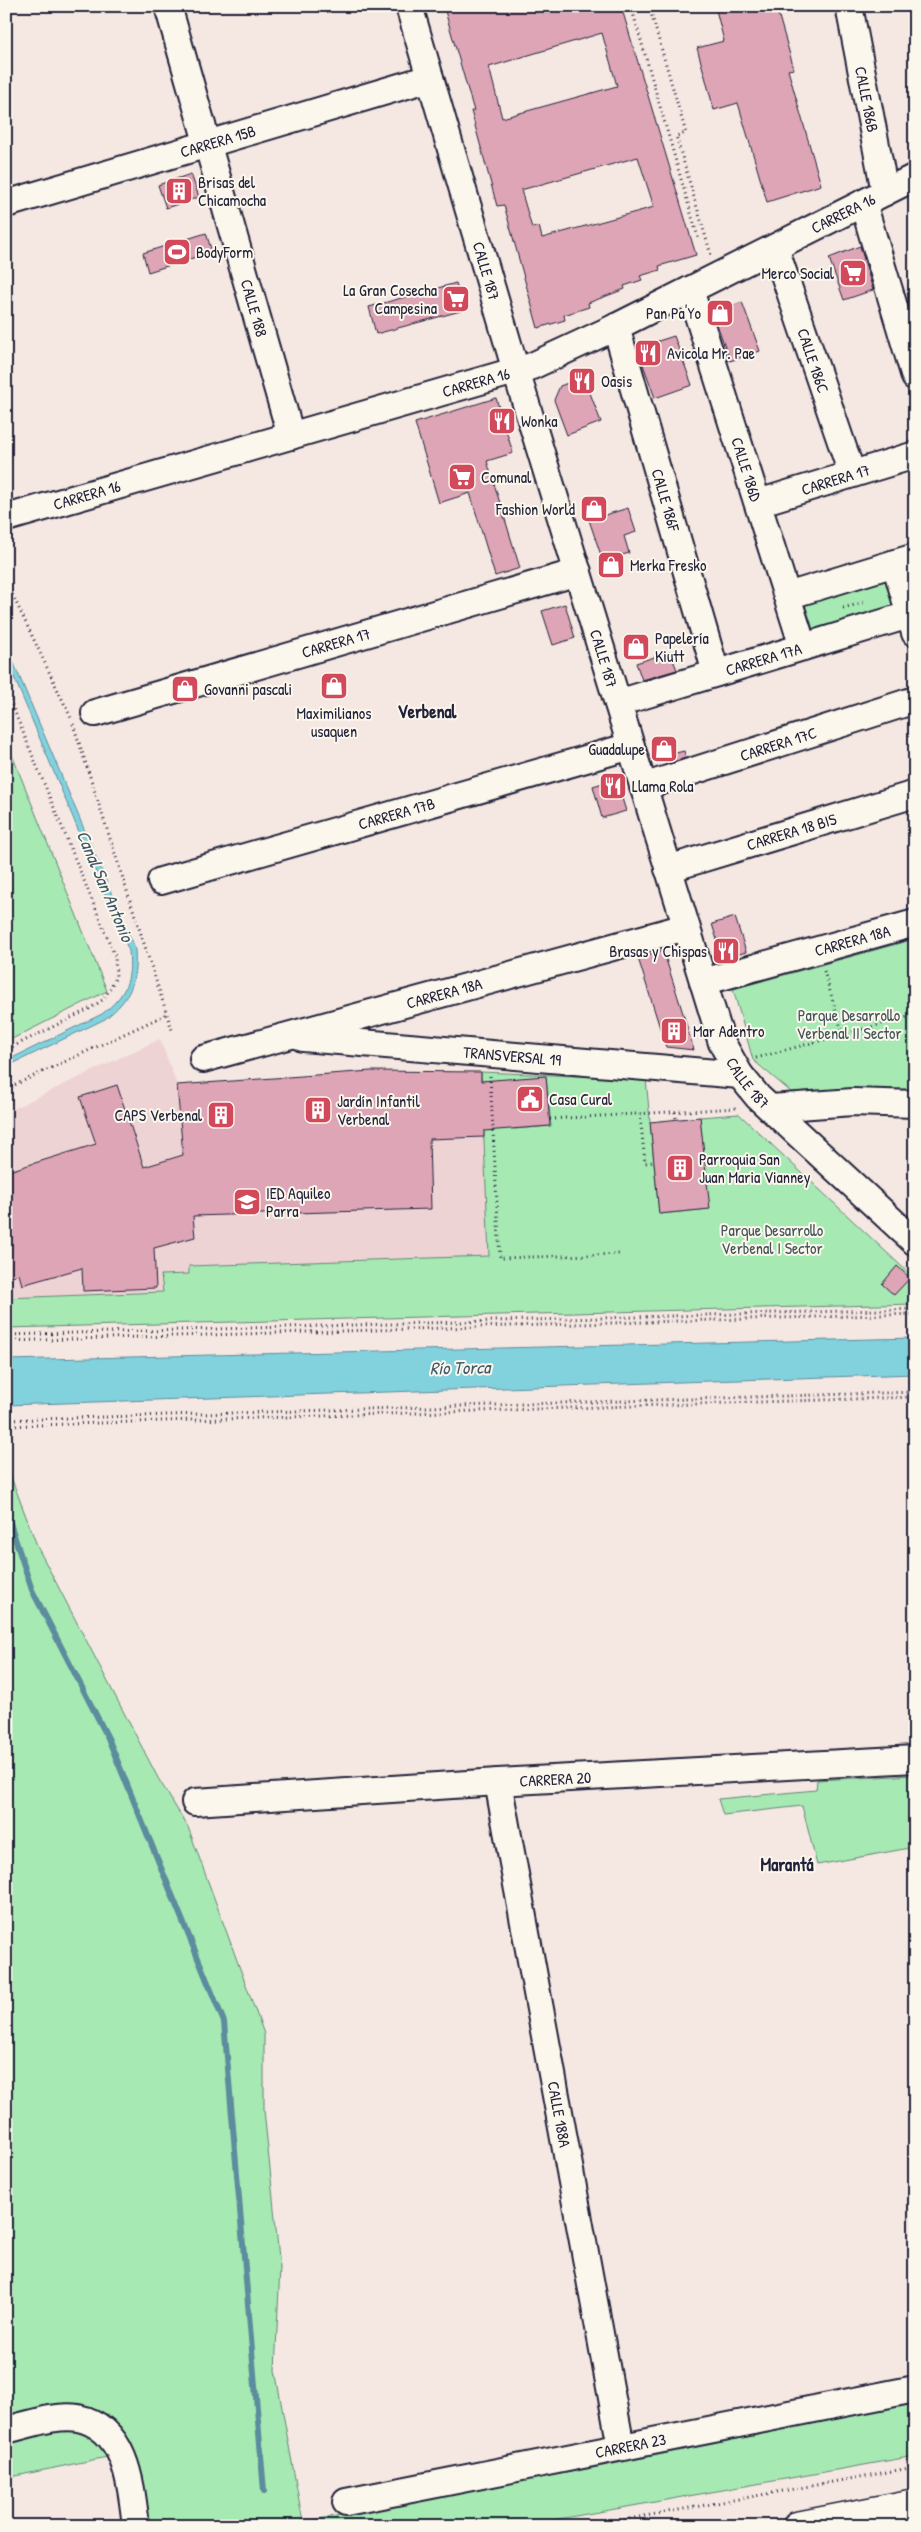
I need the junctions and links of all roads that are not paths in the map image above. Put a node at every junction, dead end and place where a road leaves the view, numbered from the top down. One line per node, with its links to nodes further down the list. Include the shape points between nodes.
1 (168, 6): 5 (street, CALLE 188)
2 (409, 6): 4 (street, CALLE 187)
3 (850, 6): 7 (street, CALLE 186B)
4 (430, 78): 5 (street, CARRERA 15B); 12 (street, CALLE 187)
5 (207, 144): 8 (street, CARRERA 15B); 14 (street, CALLE 188)
6 (915, 177): 7 (street, CARRERA 16)
7 (874, 197): 9 (street, CARRERA 16); 13 (street, CALLE 186B)
8 (6, 204)
9 (774, 248): 10 (street, CARRERA 16); 16 (street, CALLE 186C)
10 (690, 290): 11 (street, CARRERA 16); 17 (street, CALLE 186D)
11 (616, 327): 12 (street, CARRERA 16, via 546,361); 24 (street, CALLE 186F)
12 (516, 371): 14 (street, CARRERA 16); 20 (street, CALLE 187)
13 (915, 377)
14 (291, 436): 18 (street, CARRERA 16)
15 (915, 455): 16 (street, CARRERA 17)
16 (852, 474): 17 (street, CARRERA 17)
17 (758, 503): 21 (street, CALLE 186D)
18 (10, 517)
19 (905, 560): 21 (street); 22 (street)
20 (578, 572): 26 (street, CALLE 187); 27 (street, CARRERA 17)
21 (787, 596): 23 (street, CALLE 186D)
22 (912, 624): 23 (street, CARRERA 17A)
23 (803, 647): 24 (street, CARRERA 17A)
24 (716, 673): 26 (street, CARRERA 17A)
25 (915, 700): 29 (street, CARRERA 17C)
26 (618, 703): 28 (street, CALLE 187)
27 (95, 713)
28 (631, 746): 29 (street, CALLE 187); 32 (street, CARRERA 17B)
29 (642, 786): 31 (street, CALLE 187)
30 (915, 794): 31 (street, CARRERA 18 BIS)
31 (668, 870): 34 (street, CALLE 187)
32 (161, 881)
33 (915, 923): 35 (street, CARRERA 18A)
34 (686, 927): 35 (street, CALLE 187); 36 (street, CARRERA 18A)
35 (703, 982): 38 (street, CALLE 187, via 722,1043)
36 (285, 1036): 37 (street, CARRERA 18A); 38 (street, TRANSVERSAL 19)
37 (203, 1060)
38 (744, 1068): 41 (street, CALLE 187)
39 (836, 1103): 40 (street); 41 (street); 42 (street, via 812,1119 809,1132)
40 (915, 1104)
41 (771, 1108): 42 (street, CALLE 187)
42 (813, 1146): 43 (street, CALLE 187)
43 (915, 1242)
44 (915, 1759): 45 (street, CARRERA 20)
45 (498, 1782): 46 (street, CARRERA 20); 49 (street, CALLE 188A, via 573,2156)
46 (195, 1802)
47 (915, 2389): 49 (street, CARRERA 23)
48 (6, 2430): 52 (street, via 50,2419 78,2418 100,2428 118,2447 127,2467)
49 (621, 2447): 50 (street, CARRERA 23)
50 (346, 2502)
51 (915, 2503): 53 (highway)
52 (136, 2526)
53 (797, 2526)

